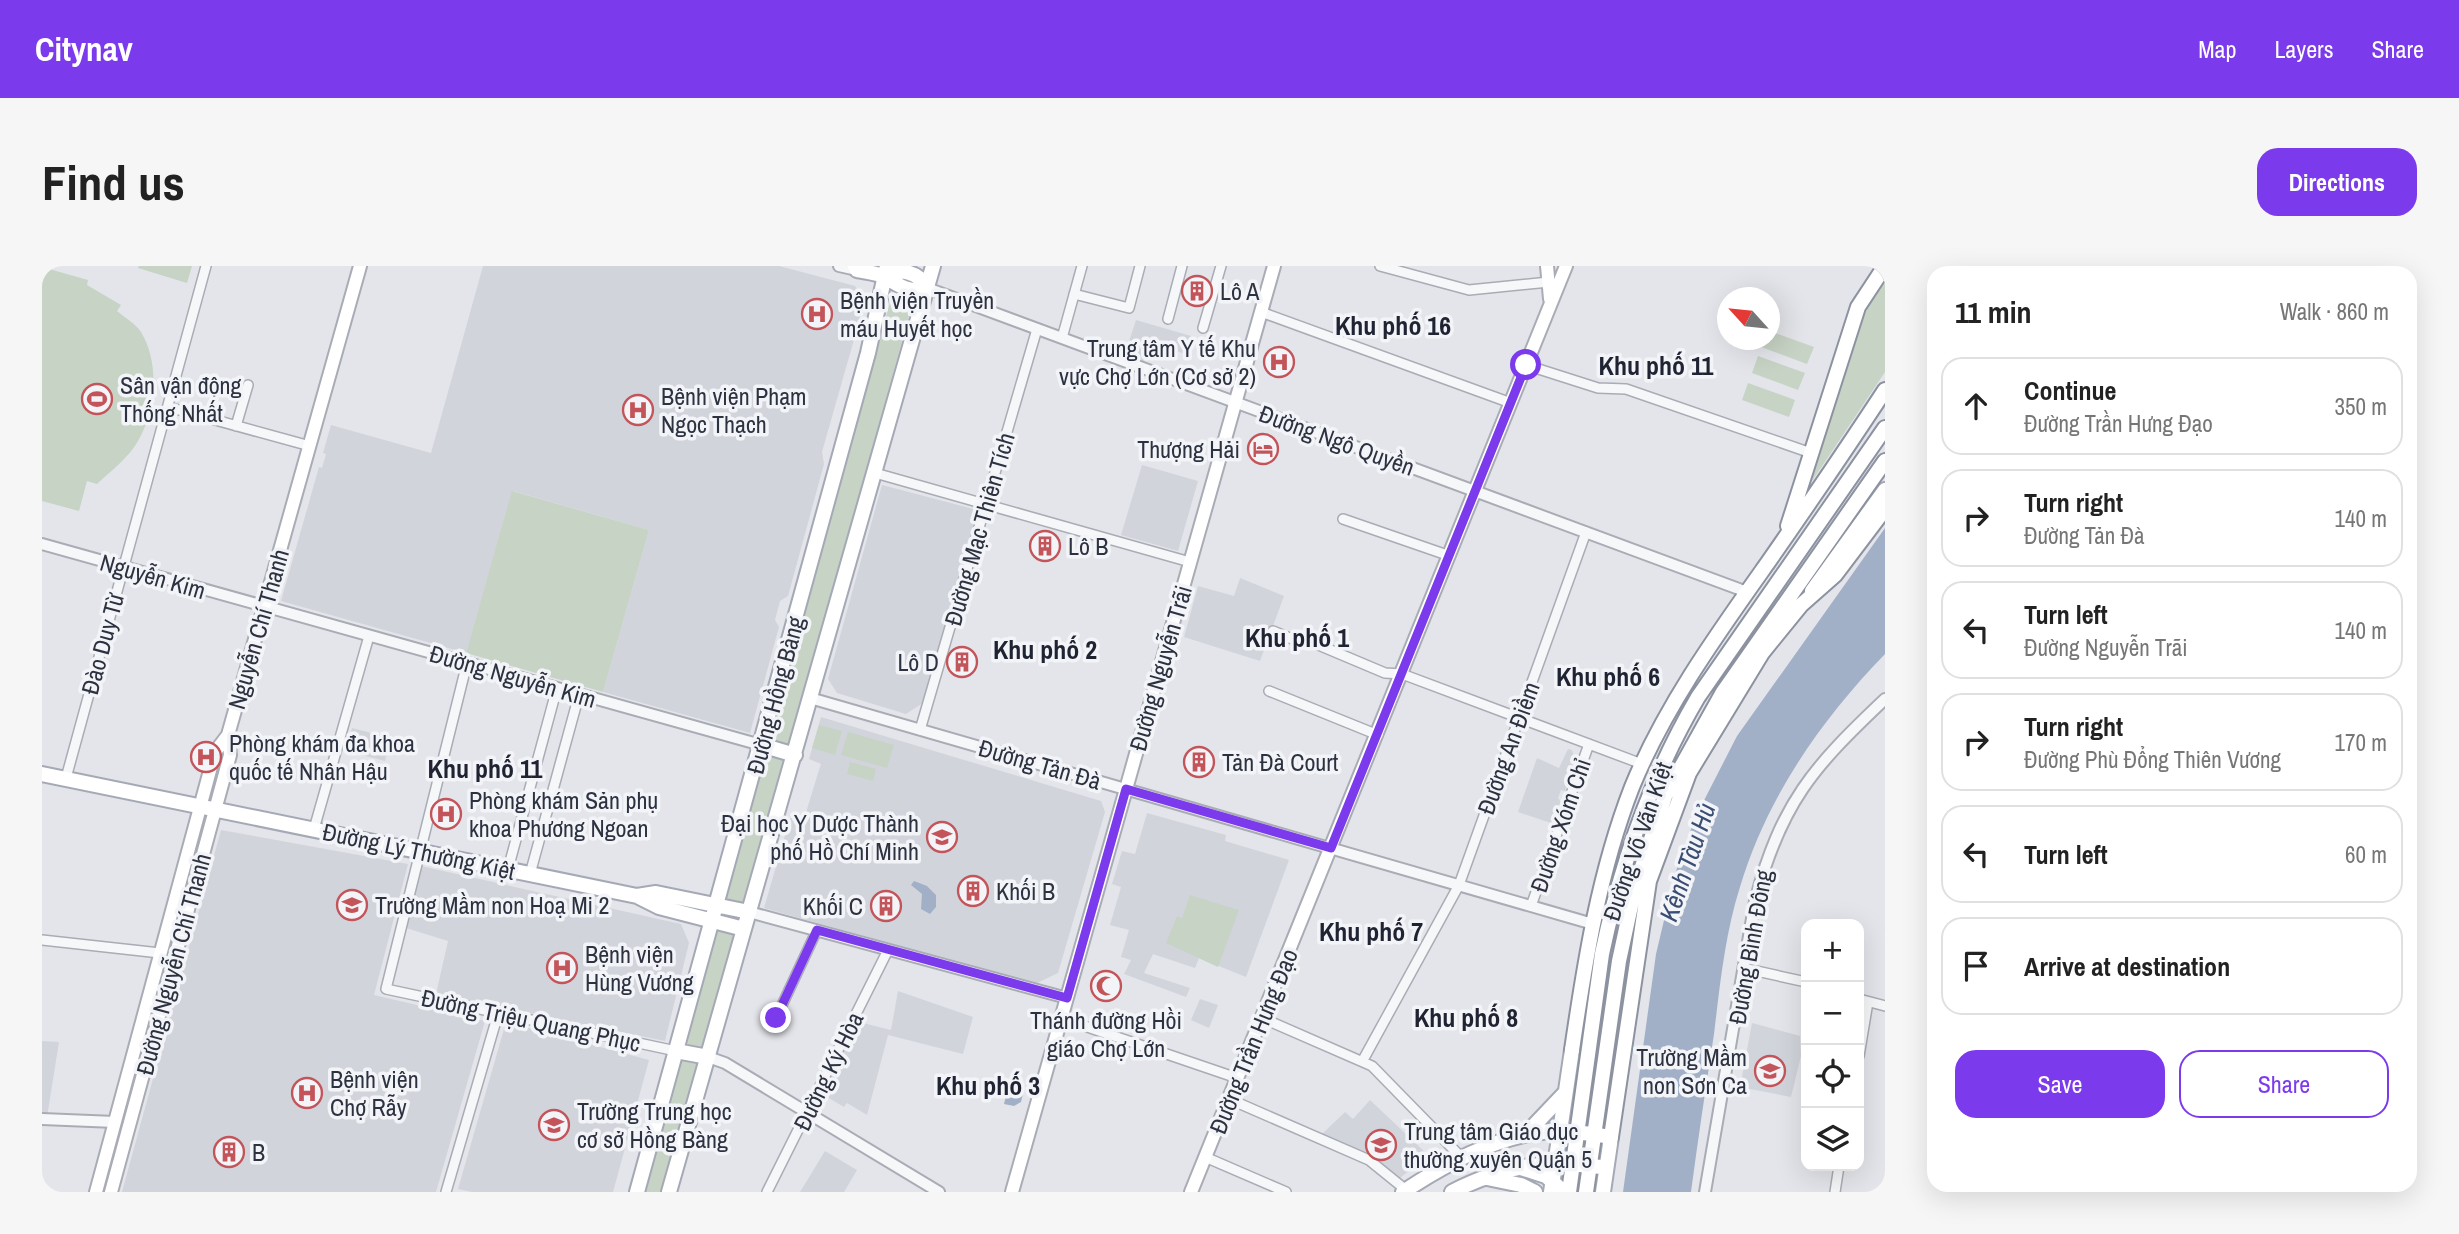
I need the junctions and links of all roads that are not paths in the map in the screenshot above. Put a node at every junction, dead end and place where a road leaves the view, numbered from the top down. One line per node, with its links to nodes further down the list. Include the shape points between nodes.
1 (206, 266): 29 (street, Đào Duy Từ)
2 (360, 266): 32 (main road, Nguyễn Chí Thanh)
3 (839, 266): 14 (street, Đường Ngô Quyền)
4 (933, 266): 16 (main road, Đường Hồng Bàng)
5 (1082, 266): 17 (street)
6 (1140, 266): 17 (street, via 1129,308)
7 (1182, 266): 20 (street)
8 (1221, 266): 21 (street)
9 (1274, 266): 19 (main road, Đường Nguyễn Trãi)
10 (1380, 266): 15 (street, via 1469,290)
11 (1547, 266): 15 (main road)
12 (1566, 266): 18 (main road, Đường Trần Hưng Đạo)
13 (1885, 266): 33 (main road, Đường Võ Văn Kiệt, via 1858,307)
14 (872, 270): 16 (main road, Đường Ngô Quyền, via 904,272 919,277); 66 (main road, Đường Hồng Bàng, via 868,353)
15 (1549, 282): 18 (main road)
16 (927, 288): 22 (street, Đường Ngô Quyền); 35 (main road, Đường Hồng Bàng)
17 (1074, 294): 23 (street)
18 (1551, 303): 24 (main road, Đường Trần Hưng Đạo)
19 (1261, 312): 27 (main road, Đường Nguyễn Trãi); 28 (street)
20 (1168, 319)
21 (1203, 328)
22 (1037, 329): 23 (street, Đường Ngô Quyền); 38 (street, Đường Mạc Thiên Tích)
23 (1062, 338): 27 (street, Đường Ngô Quyền)
24 (1526, 365): 28 (main road, Đường Trần Hưng Đạo); 33 (street, via 1598,388 1626,389)
25 (247, 385): 30 (street)
26 (1885, 390): 42 (main road, Đường Võ Văn Kiệt)
27 (1236, 403): 37 (street, Đường Ngô Quyền); 45 (main road, Đường Nguyễn Trãi)
28 (1511, 403): 37 (main road, Đường Trần Hưng Đạo)
29 (168, 407): 30 (street); 46 (street, Đào Duy Từ)
30 (236, 426): 32 (street)
31 (1885, 428): 115 (main road, Đường Võ Văn Kiệt, via 1698,697 1650,790 1605,942)
32 (310, 446): 49 (main road, Nguyễn Chí Thanh)
33 (1811, 453): 42 (main road, Đường Võ Văn Kiệt)
34 (1885, 461): 57 (main road, Đường Võ Văn Kiệt)
35 (875, 473): 38 (street); 59 (main road, Đường Hồng Bàng)
36 (1885, 490): 48 (main road)
37 (1476, 491): 41 (street, Đường Ngô Quyền); 44 (main road, Đường Trần Hưng Đạo)
38 (986, 504): 45 (street); 62 (street, Đường Mạc Thiên Tích)
39 (1885, 509): 48 (main road, Đường Võ Văn Kiệt, via 1835,575)
40 (1343, 519): 44 (street)
41 (1586, 532): 47 (street, Đường Ngô Quyền); 61 (street, Đường An Điềm)
42 (1784, 540): 47 (main road, Đường Võ Văn Kiệt)
43 (42, 544): 46 (street, Nguyễn Kim)
44 (1450, 556): 54 (main road, Đường Trần Hưng Đạo)
45 (1191, 562): 71 (main road, Đường Nguyễn Trãi)
46 (124, 567): 49 (street, Nguyễn Kim); 70 (street, Đào Duy Từ)
47 (1747, 592): 68 (main road, Đường Võ Văn Kiệt, via 1692,675)
48 (1801, 605): 52 (main road, Đường Võ Văn Kiệt)
49 (265, 607): 51 (street, Đường Nguyễn Kim); 63 (main road, Nguyễn Chí Thanh)
50 (1273, 631): 54 (street, via 1390,675)
51 (369, 636): 53 (street, Đường Nguyễn Kim); 73 (street)
52 (1762, 653): 57 (main road); 118 (main road, Đường Võ Văn Kiệt, via 1689,773 1649,881)
53 (467, 663): 55 (street, Đường Nguyễn Kim); 75 (street)
54 (1402, 674): 61 (street); 64 (main road, Đường Trần Hưng Đạo)
55 (557, 688): 58 (street, Đường Nguyễn Kim); 76 (street)
56 (1269, 691): 64 (street)
57 (1723, 692): 116 (main road, Đường Võ Văn Kiệt, via 1665,796 1634,892 1619,961)
58 (579, 695): 66 (street, Đường Nguyễn Kim); 77 (street)
59 (810, 698): 62 (street, Đường Tản Đà); 67 (main road, Đường Hồng Bàng)
60 (1885, 699): 93 (street, Đường Bình Đông, via 1820,764 1782,820 1767,855)
61 (1519, 718): 65 (street); 78 (street, Đường An Điềm)
62 (920, 730): 71 (street, Đường Tản Đà)
63 (229, 735): 72 (main road, Đường Nguyễn Chí Thanh, via 230,755)
64 (1378, 735): 74 (main road, Đường Trần Hưng Đạo)
65 (1588, 744): 68 (street); 81 (street, Đường Xóm Chỉ)
66 (761, 745): 67 (main road); 80 (main road, Đường Hồng Bàng)
67 (795, 755): 82 (main road, Đường Hồng Bàng)
68 (1642, 764): 85 (main road, Đường Võ Văn Kiệt, via 1613,842)
69 (42, 774): 70 (main road, Đường Lý Thường Kiệt)
70 (66, 778): 72 (main road, Đường Lý Thường Kiệt)
71 (1126, 789): 74 (street, Đường Tản Đà); 96 (main road, Đường Nguyễn Trãi)
72 (208, 807): 73 (main road, Đường Lý Thường Kiệt); 91 (main road); 92 (main road, Đường Nguyễn Chí Thanh)
73 (314, 829): 75 (main road, Đường Lý Thường Kiệt)
74 (1331, 848): 78 (street, Đường Tản Đà); 103 (main road, Đường Trần Hưng Đạo)
75 (420, 851): 76 (main road, Đường Lý Thường Kiệt); 100 (street, Đường Triệu Quang Phục, via 386,989)
76 (508, 869): 77 (main road, Đường Lý Thường Kiệt)
77 (530, 874): 79 (main road, Đường Lý Thường Kiệt)
78 (1459, 886): 81 (street, Đường Tản Đà); 106 (street, Đường An Điềm)
79 (638, 896): 80 (main road, Đường Lý Thường Kiệt, via 656,893); 83 (main road, Đường Lý Thường Kiệt)
80 (716, 905): 82 (main road, Đường Lý Thường Kiệt); 84 (main road, Đường Hồng Bàng)
81 (1531, 906): 85 (street, Đường Tản Đà)
82 (749, 912): 86 (main road, Đường Hồng Bàng); 87 (street)
83 (685, 914): 84 (main road, Đường Lý Thường Kiệt); 89 (main road)
84 (712, 921): 86 (main road, Đường Lý Thường Kiệt); 89 (main road, Đường Hồng Bàng)
85 (1593, 924): 108 (main road, Đường Võ Văn Kiệt)
86 (744, 929): 105 (main road, Đường Hồng Bàng)
87 (817, 930): 90 (street); 101 (street)
88 (42, 940): 91 (street)
89 (705, 945): 104 (main road, Đường Hồng Bàng)
90 (888, 950): 96 (street); 110 (street, Đường Ký Hòa)
91 (160, 953): 92 (main road); 95 (main road)
92 (176, 954): 98 (main road, Đường Nguyễn Chí Thanh)
93 (1743, 968): 94 (street); 147 (street, Đường Bình Đông)
94 (1801, 981)
95 (149, 997): 98 (main road); 112 (main road)
96 (1067, 998): 102 (main road, Đường Nguyễn Trãi)
97 (1864, 1000): 99 (street)
98 (163, 1001): 113 (main road, Đường Nguyễn Chí Thanh)
99 (1885, 1006)
100 (498, 1014): 104 (street, Đường Triệu Quang Phục); 134 (street)
101 (776, 1018)
102 (1061, 1018): 107 (street); 139 (main road, Đường Nguyễn Trãi)
103 (1262, 1018): 106 (street); 107 (main road, Đường Trần Hưng Đạo)
104 (676, 1051): 105 (main road); 135 (main road, Đường Hồng Bàng)
105 (708, 1058): 110 (street, via 725,1063); 136 (main road, Đường Hồng Bàng)
106 (1363, 1060): 122 (street)
107 (1237, 1079): 109 (main road, Đường Trần Hưng Đạo)
108 (1567, 1089): 114 (main road, Đường Võ Văn Kiệt); 117 (main road)
109 (1229, 1099): 121 (main road, Đường Trần Hưng Đạo); 131 (street, via 1369,1160)
110 (807, 1112): 137 (street, Đường Ký Hòa); 138 (street)
111 (42, 1119): 112 (street)
112 (115, 1122): 113 (main road); 119 (main road)
113 (130, 1123): 120 (main road, Đường Nguyễn Chí Thanh)
114 (1560, 1131): 115 (main road); 117 (main road); 123 (main road, Đường Võ Văn Kiệt)
115 (1577, 1133): 116 (main road); 124 (main road, Đường Võ Văn Kiệt)
116 (1594, 1135): 118 (main road); 125 (main road, Đường Võ Văn Kiệt)
117 (1524, 1136): 122 (main road)
118 (1611, 1137): 127 (main road, Đường Võ Văn Kiệt)
119 (109, 1144): 120 (main road); 132 (main road)
120 (124, 1148): 133 (main road, Đường Nguyễn Chí Thanh)
121 (1205, 1157): 140 (main road, Đường Trần Hưng Đạo); 141 (street)
122 (1462, 1158): 131 (main road)
123 (1556, 1162): 124 (main road); 126 (main road); 130 (main road, Đường Võ Văn Kiệt)
124 (1573, 1164): 125 (main road); 144 (main road, Đường Võ Văn Kiệt)
125 (1590, 1166): 127 (main road); 145 (main road, Đường Võ Văn Kiệt)
126 (1520, 1167): 129 (main road); 130 (main road, via 1538,1172)
127 (1606, 1168): 146 (main road, Đường Võ Văn Kiệt)
128 (1838, 1171): 148 (street)
129 (1486, 1178): 142 (main road); 143 (main road)
130 (1552, 1186): 144 (main road)
131 (1405, 1191)
132 (96, 1192)
133 (111, 1192)
134 (446, 1192)
135 (637, 1192)
136 (669, 1192)
137 (767, 1192)
138 (939, 1192)
139 (1012, 1192)
140 (1191, 1192)
141 (1286, 1192)
142 (1452, 1192)
143 (1535, 1192)
144 (1567, 1192)
145 (1586, 1192)
146 (1603, 1192)
147 (1705, 1192)
148 (1835, 1192)

